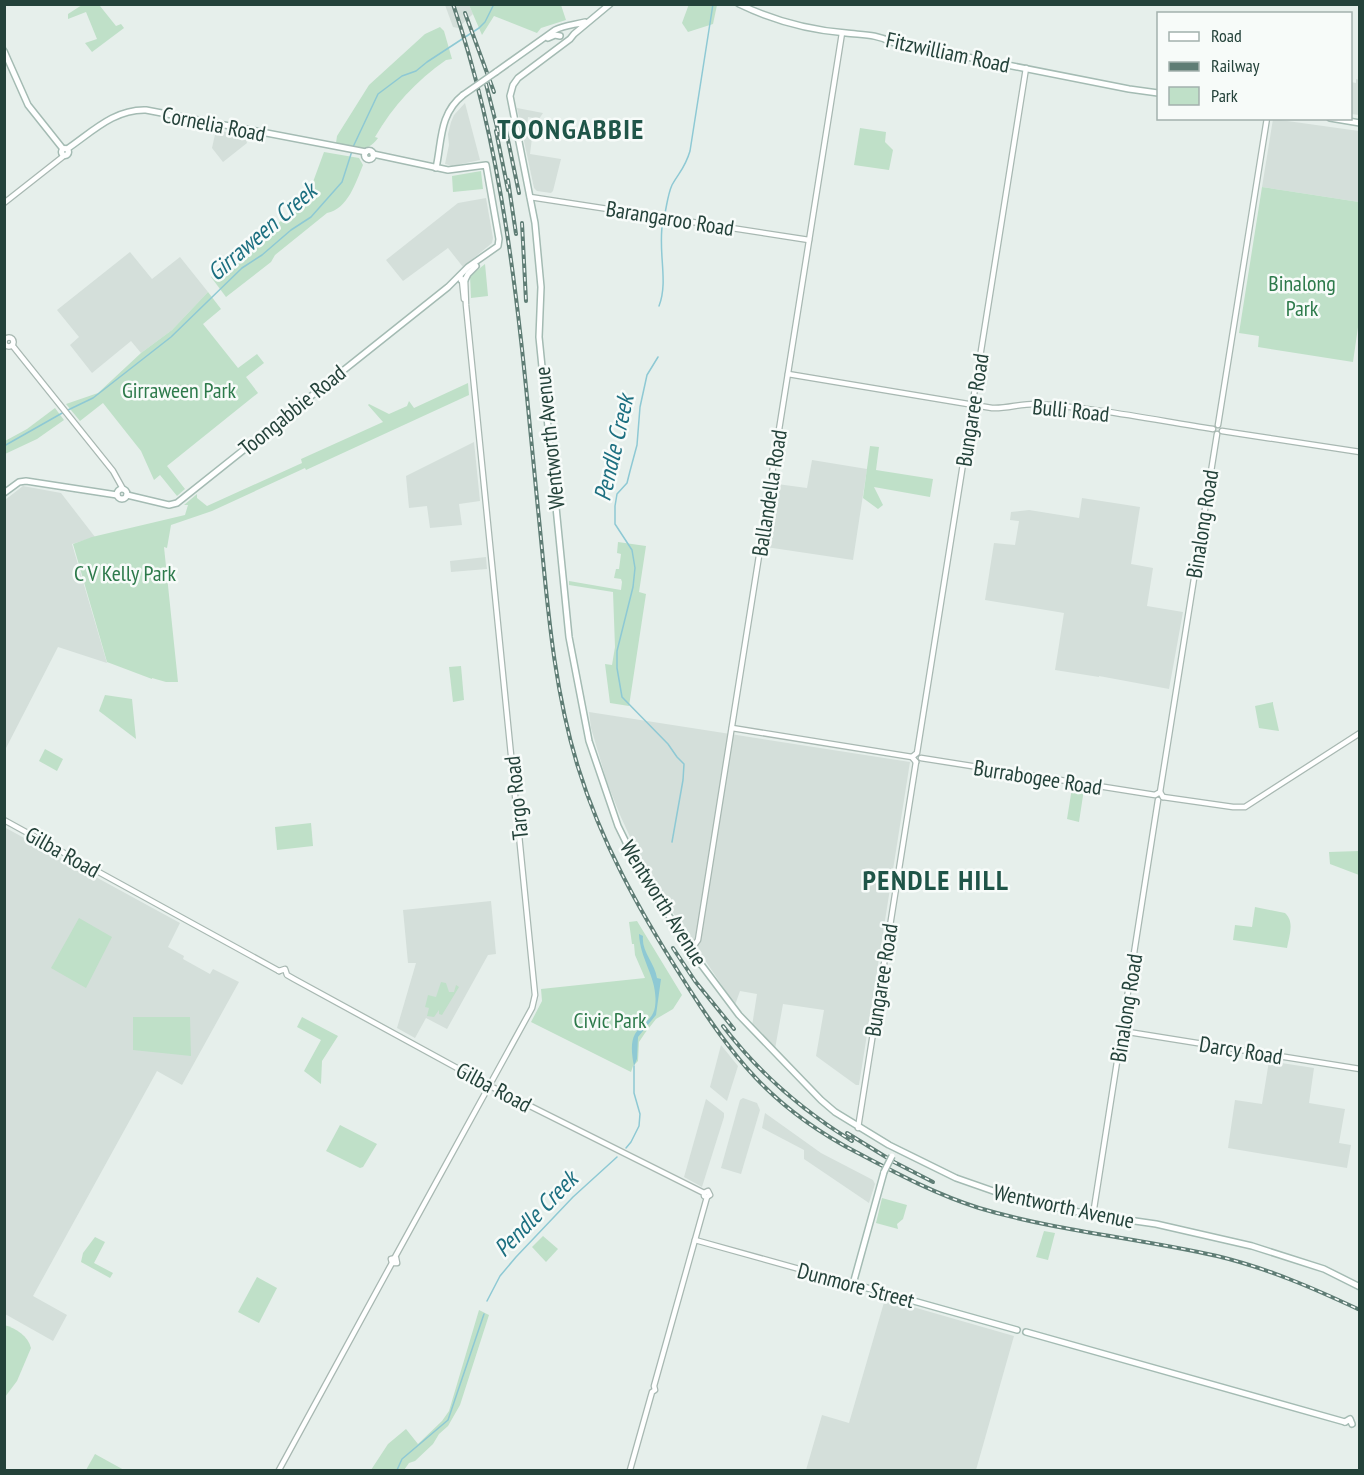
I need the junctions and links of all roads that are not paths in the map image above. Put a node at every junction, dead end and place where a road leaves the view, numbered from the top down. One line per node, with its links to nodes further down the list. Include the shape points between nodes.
1 (610, 4): 3 (main road)
2 (739, 4): 6 (main road, Fitzwilliam Road, via 775,20)
3 (589, 20): 5 (main road); 7 (main road)
4 (562, 26): 5 (main road); 8 (main road, via 559,30); 9 (main road)
5 (570, 27): 7 (main road)
6 (842, 33): 11 (main road, Fitzwilliam Road); 20 (street, Ballandella Road)
7 (574, 34): 8 (main road, Wentworth Avenue)
8 (564, 38): 9 (main road, via 553,36); 18 (main road, Wentworth Avenue, via 518,78 510,93)
9 (539, 42): 17 (main road, bridge, via 453,105 445,118)
10 (4, 51): 16 (main road, via 28,105)
11 (1026, 68): 12 (main road, Fitzwilliam Road); 24 (street, Bungaree Road)
12 (1157, 93)
13 (1267, 120): 25 (street)
14 (1342, 120): 15 (main road)
15 (1359, 123)
16 (65, 152): 17 (main road, Cornelia Road, via 116,115 145,110 349,150 369,160 373,156); 19 (street, Cornelia Road)
17 (436, 168): 21 (main road, Toongabbie Road, via 453,170 486,165 498,246)
18 (531, 197): 20 (street, Barangaroo Road); 39 (main road, Wentworth Avenue, via 541,286 539,337 569,637 584,721 623,838)
19 (4, 202)
20 (809, 240): 23 (street, Ballandella Road)
21 (463, 278): 33 (main road, Toongabbie Road, via 177,502 169,505); 42 (street, Targo Road, via 535,990 532,1008)
22 (5, 339): 30 (street, via 12,339 12,345 117,476)
23 (788, 374): 24 (street, Bulli Road); 34 (street, Ballandella Road)
24 (973, 404): 26 (street, Bulli Road, via 998,408 1025,404 1064,407); 36 (street, Bungaree Road)
25 (1218, 425): 26 (street); 27 (street)
26 (1213, 429): 28 (street)
27 (1222, 431): 28 (street); 29 (street)
28 (1217, 434): 37 (street, Binalong Road)
29 (1359, 452)
30 (123, 489): 32 (main road); 33 (main road)
31 (4, 493): 32 (main road, via 26,481)
32 (117, 495): 33 (main road, via 121,499)
33 (127, 495)
34 (732, 729): 36 (street, Burrabogee Road); 39 (street, Ballandella Road, via 698,940)
35 (1359, 733): 37 (street, Burrabogee Road, via 1242,807)
36 (917, 757): 37 (street, Burrabogee Road); 43 (street, Bungaree Road)
37 (1159, 796): 40 (street, Binalong Road)
38 (4, 820): 42 (street, Gilba Road, via 279,971 285,969 287,975)
39 (691, 950): 43 (main road, Wentworth Avenue, via 754,1033 821,1100)
40 (1122, 1031): 41 (street, Darcy Road); 45 (street, Binalong Road)
41 (1359, 1069)
42 (490, 1086): 46 (street, Gilba Road, via 705,1195); 50 (street, Targo Road, via 391,1259)
43 (858, 1128): 44 (main road, Wentworth Avenue)
44 (896, 1149): 45 (main road, Wentworth Avenue, via 1002,1195); 47 (main road, bridge, via 884,1172)
45 (1093, 1215): 48 (main road, Wentworth Avenue, via 1156,1224 1252,1246 1324,1269)
46 (695, 1240): 47 (street, Dunmore Street); 51 (street)
47 (853, 1284): 49 (main road, Dunmore Street, via 1017,1330 1021,1336 1026,1332 1345,1422 1350,1419)
48 (1359, 1287)
49 (1359, 1426)
50 (279, 1470)
51 (630, 1470)

